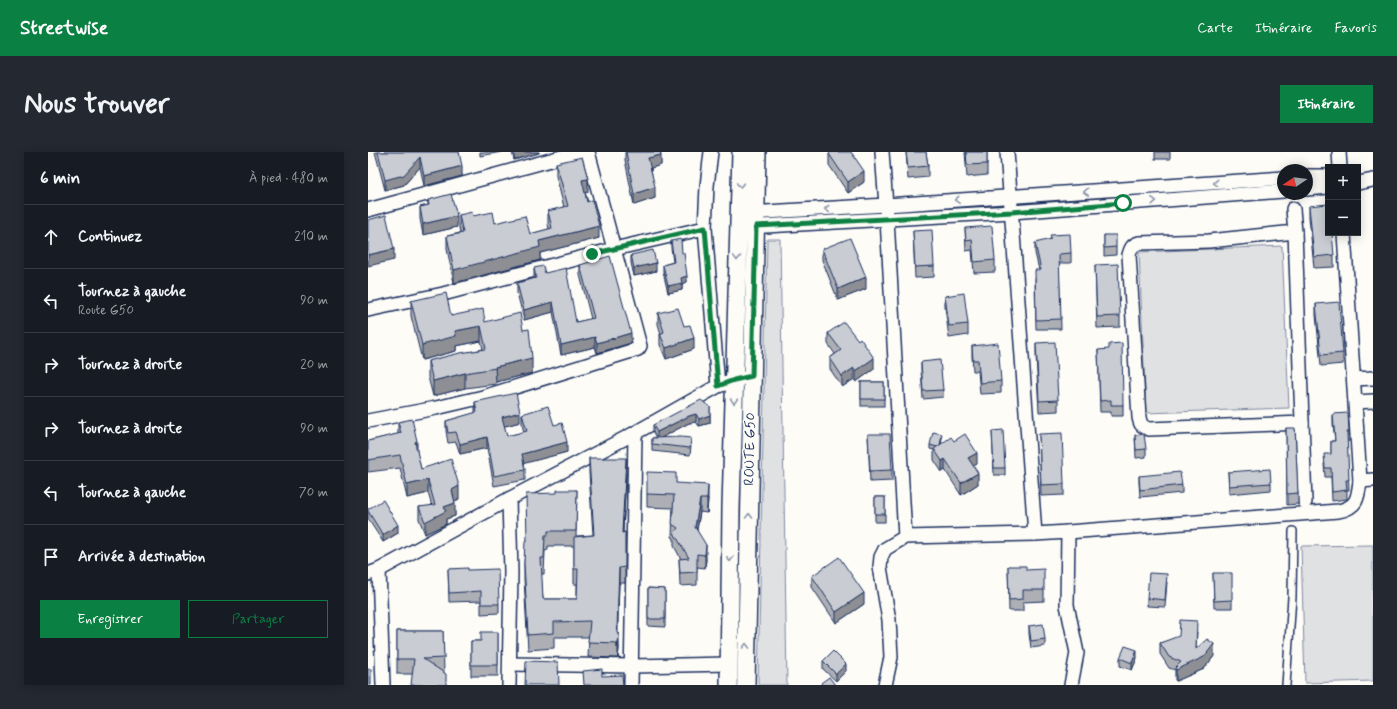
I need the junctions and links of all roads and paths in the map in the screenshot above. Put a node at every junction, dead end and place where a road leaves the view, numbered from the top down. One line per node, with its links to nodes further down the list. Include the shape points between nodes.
1 (580, 152): 25 (street)
2 (588, 152): 33 (street)
3 (711, 152): 30 (street)
4 (740, 152): 28 (street, ROUTE G50, one-way to 28)
5 (757, 152): 29 (street, ROUTE G50)
6 (882, 152): 23 (street)
7 (1007, 152): 21 (street)
8 (1339, 152): 9 (street)
9 (1340, 164)
10 (1313, 176): 11 (street)
11 (1325, 176)
12 (1361, 178): 14 (street)
13 (1277, 179): 17 (street)
14 (1373, 180): 15 (street)
15 (1361, 182)
16 (1325, 187): 18 (street)
17 (1241, 188): 19 (street, one-way to 19); 20 (street); 22 (street, one-way to 17)
18 (1313, 188)
19 (1122, 189): 21 (street, one-way to 21); 22 (street)
20 (1277, 190)
21 (1011, 197): 23 (street, one-way to 23); 26 (street)
22 (1123, 203): 26 (street)
23 (886, 205): 27 (street); 29 (street, one-way to 29)
24 (1293, 209): 31 (street)
25 (368, 210)
26 (1012, 212): 27 (street); 50 (street)
27 (887, 219): 29 (street); 51 (street)
28 (738, 220): 29 (street); 38 (street, ROUTE G50, one-way to 38)
29 (756, 220): 35 (street, ROUTE G50)
30 (705, 228): 33 (street); 39 (street)
31 (1295, 232): 43 (street); 43 (street, via 1209,241 1139,243 1131,248 1129,255 1139,417 1143,427 1148,430)
32 (1344, 236): 37 (street)
33 (614, 249): 34 (street, via 509,278); 42 (street, via 640,346 638,349 483,397)
34 (368, 310)
35 (752, 376): 38 (street); 60 (street, ROUTE G50, one-way to 35)
36 (1373, 378): 37 (street)
37 (1354, 379): 41 (street)
38 (734, 380): 39 (street); 54 (street, ROUTE G50, one-way to 54)
39 (718, 386): 44 (street)
40 (1373, 401): 41 (street)
41 (1356, 402): 45 (street)
42 (368, 421)
43 (1302, 423): 47 (street)
44 (635, 433): 46 (street); 55 (street)
45 (1366, 480): 49 (street, via 1354,504 1347,510)
46 (509, 498): 52 (street); 53 (street)
47 (1304, 502)
48 (1293, 531): 63 (lane)
49 (1068, 532): 50 (street); 62 (street, via 1067,605 1077,653)
50 (1035, 534): 51 (street)
51 (905, 537): 61 (street, via 884,549 881,556 880,567 891,638 891,657)
52 (373, 572): 56 (street)
53 (510, 664): 55 (street); 57 (street)
54 (729, 664): 55 (street); 59 (street, ROUTE G50)
55 (632, 666): 58 (street)
56 (383, 685)
57 (509, 685)
58 (631, 685)
59 (729, 685)
60 (746, 685)
61 (885, 685)
62 (1071, 685)
63 (1286, 685)

